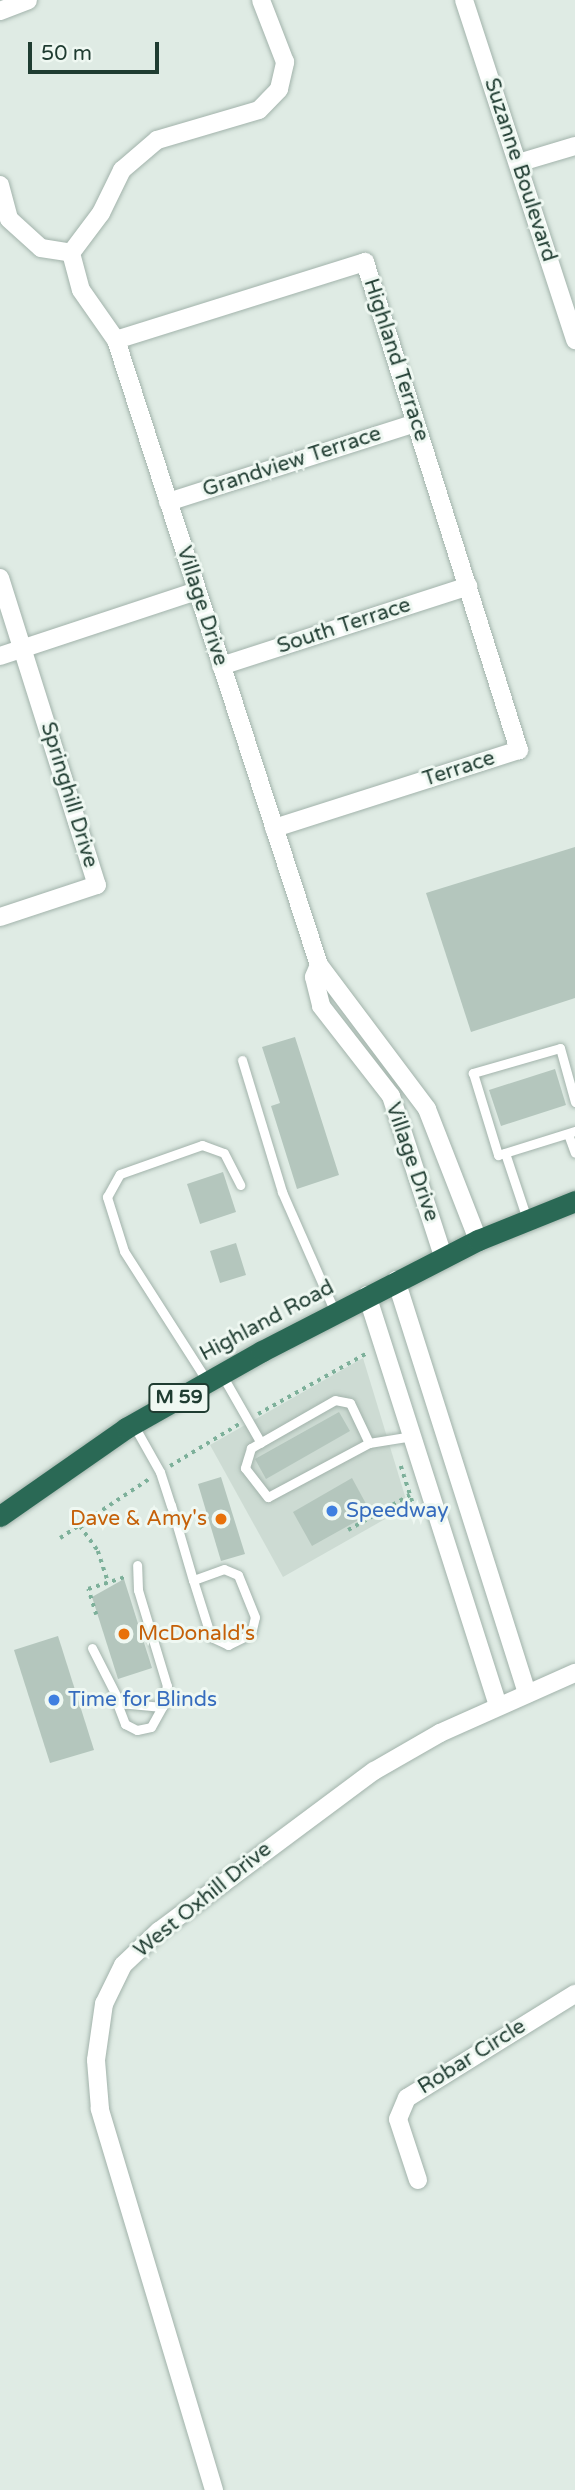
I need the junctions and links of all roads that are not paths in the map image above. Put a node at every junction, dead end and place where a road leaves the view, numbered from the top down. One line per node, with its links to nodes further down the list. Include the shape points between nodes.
1 (28, 0): 4 (street)
2 (261, 0): 9 (street, via 285,62 279,89 260,110 157,140 122,170 101,213)
3 (464, 0): 6 (street, Suzanne Boulevard)
4 (0, 11)
5 (575, 146): 6 (street)
6 (518, 163): 11 (street, Suzanne Boulevard)
7 (0, 185): 8 (street)
8 (4, 220): 9 (street, via 41,248)
9 (71, 253): 10 (street, Village Drive, via 81,290)
10 (116, 340): 12 (street, Highland Terrace, via 365,262); 13 (street, Village Drive)
11 (575, 340)
12 (416, 423): 13 (street, Grandview Terrace); 15 (street, Highland Terrace)
13 (168, 502): 16 (street, Village Drive)
14 (0, 578): 17 (street)
15 (468, 586): 19 (street, South Terrace); 20 (street, Terrace, via 519,750)
16 (197, 591): 17 (street); 19 (street, Village Drive)
17 (23, 649): 18 (street); 21 (street, Springhill Drive, via 97,885)
18 (0, 656)
19 (221, 666): 20 (street, Village Drive)
20 (274, 828): 22 (street, Village Drive)
21 (0, 917)
22 (319, 965): 31 (street, Village Drive, via 427,1109); 32 (street, Village Drive, via 314,977 321,1006 391,1096)
23 (242, 1060): 35 (lane, via 282,1192)
24 (575, 1102): 26 (lane, via 560,1048 473,1073 499,1155)
25 (571, 1132): 26 (lane); 27 (lane)
26 (505, 1153): 30 (lane)
27 (575, 1153)
28 (240, 1185): 36 (lane, via 224,1153 202,1145 120,1174 107,1197 124,1251)
29 (575, 1201): 30 (highway, Highland Road / M 59)
30 (527, 1219): 31 (highway, Highland Road / M 59)
31 (478, 1240): 32 (highway, Highland Road / M 59)
32 (443, 1256): 33 (highway, Highland Road / M 59)
33 (396, 1280): 34 (highway, Highland Road / M 59); 38 (street)
34 (367, 1295): 35 (highway, Highland Road / M 59); 39 (street)
35 (335, 1312): 36 (highway, Highland Road / M 59)
36 (214, 1377): 37 (highway, Highland Road / M 59); 40 (lane)
37 (133, 1424): 44 (highway, Highland Road / M 59); 46 (lane, via 160,1472)
38 (444, 1431): 39 (street); 42 (street)
39 (415, 1438): 41 (lane); 43 (street)
40 (261, 1443): 41 (lane, via 345,1400); 41 (lane, via 251,1448 245,1468 268,1497)
41 (369, 1443)
42 (467, 1504): 43 (street); 49 (street)
43 (438, 1514): 52 (street)
44 (0, 1516)
45 (137, 1565): 51 (lane)
46 (193, 1580): 46 (lane, via 217,1644 251,1634 255,1617 238,1575 224,1569)
47 (92, 1648): 50 (lane, via 104,1662)
48 (575, 1674): 49 (street, West Oxhill Drive)
49 (527, 1694): 52 (street, West Oxhill Drive)
50 (116, 1699): 51 (lane, via 148,1710); 51 (lane, via 125,1724 137,1730 151,1727)
51 (165, 1701)
52 (498, 1705): 55 (street, West Oxhill Drive, via 374,1770 286,1833 159,1931 123,1965 104,2004 96,2060 103,2121)
53 (575, 1994): 54 (street, Robar Circle, via 407,2098 398,2119)
54 (418, 2180)
55 (214, 2490)

